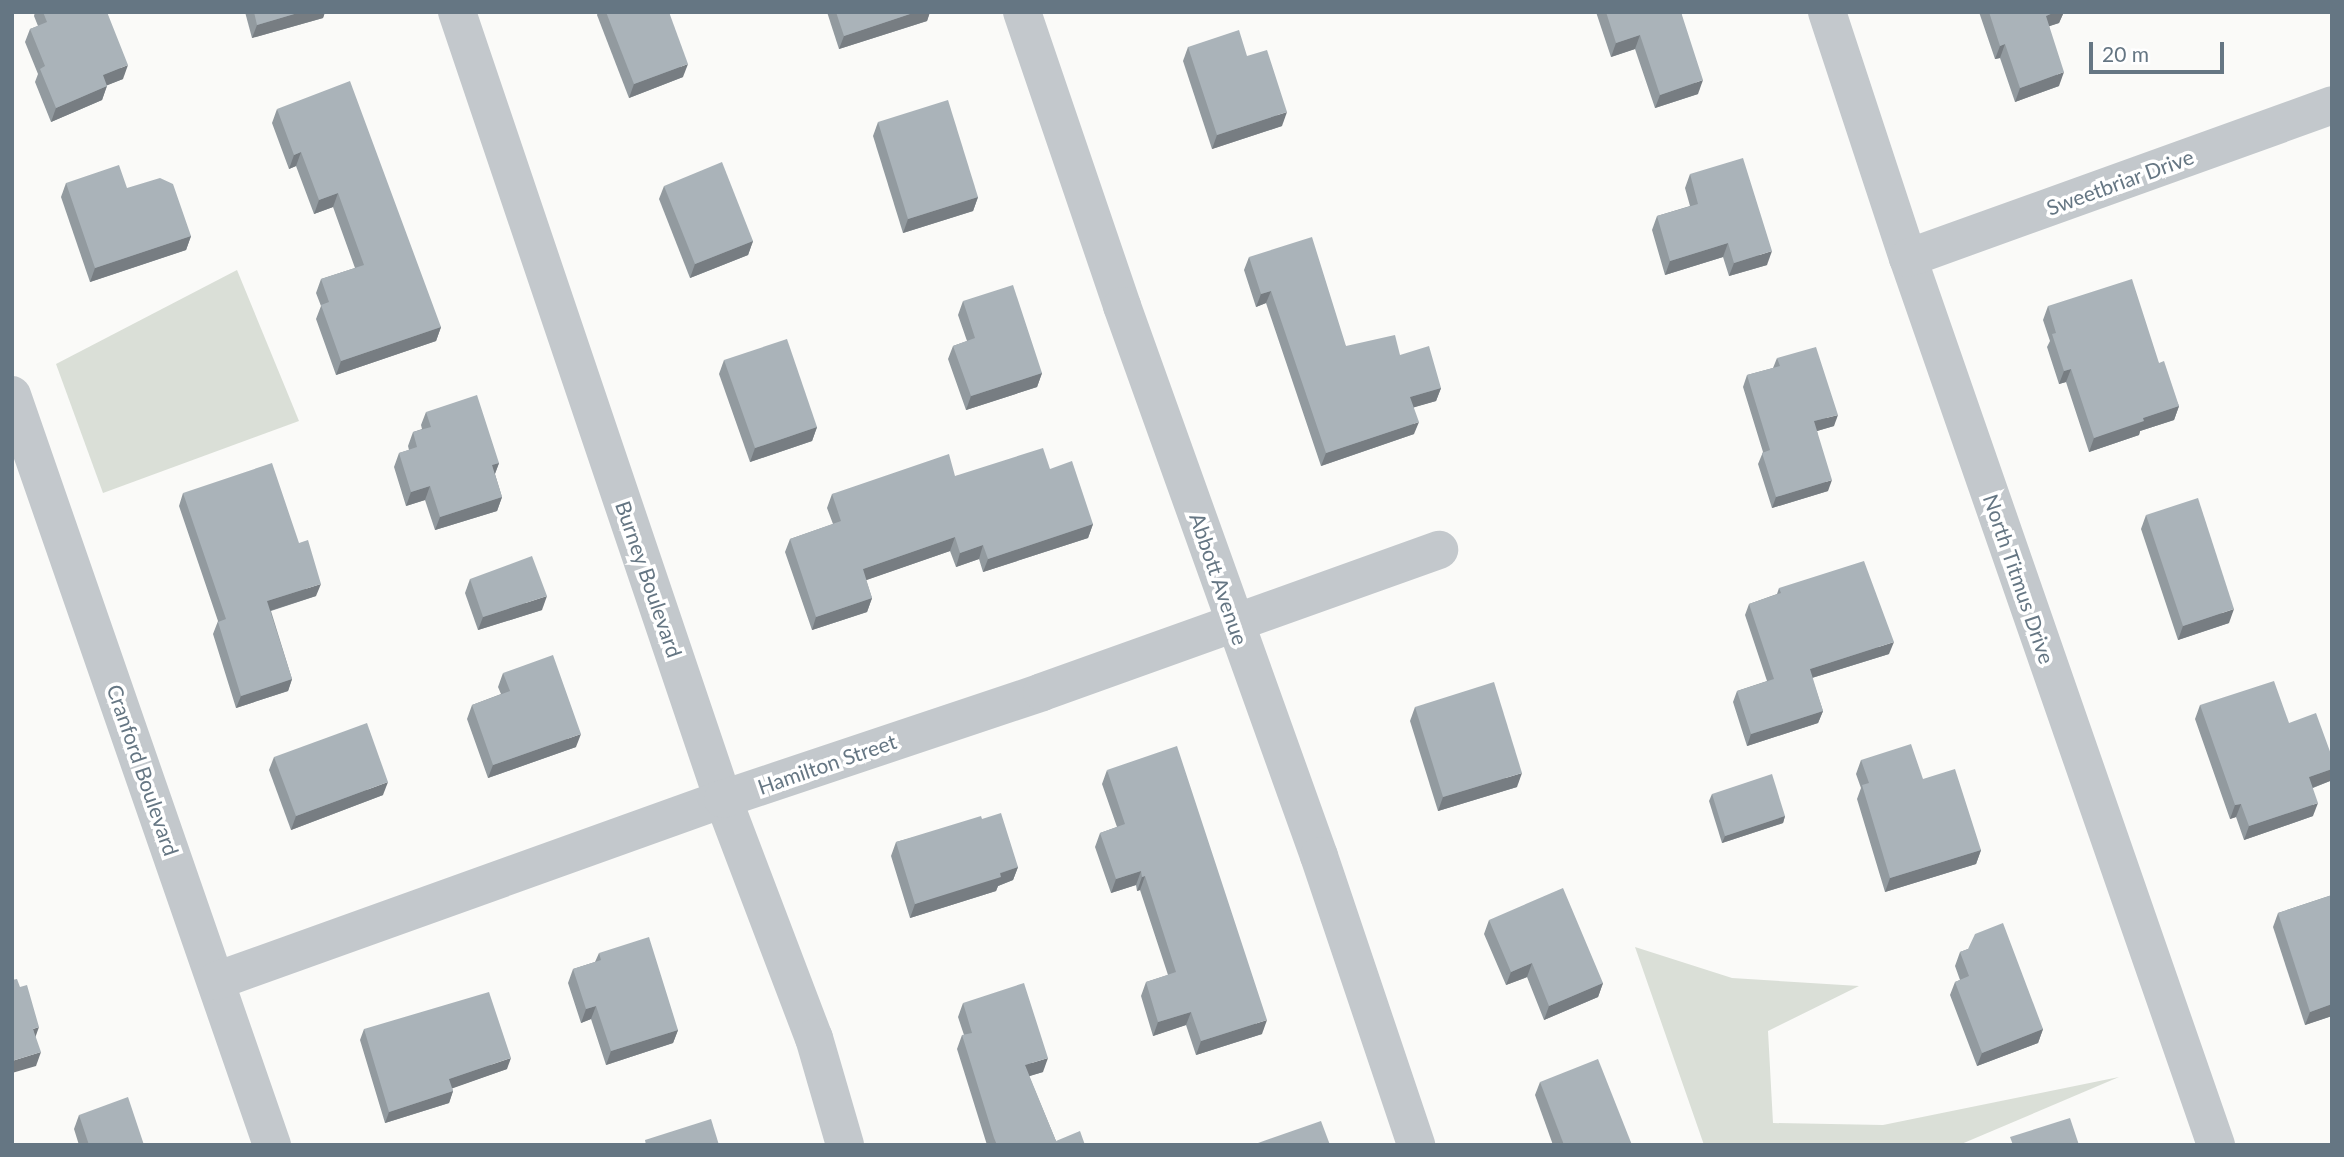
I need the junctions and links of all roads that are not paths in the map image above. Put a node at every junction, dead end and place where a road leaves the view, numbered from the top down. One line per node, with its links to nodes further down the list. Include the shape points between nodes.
1 (457, 12): 9 (street, Burney Boulevard)
2 (1022, 12): 8 (street, Abbott Avenue)
3 (1827, 12): 5 (street, North Titmus Drive)
4 (2332, 105): 5 (street, Sweetbriar Drive)
5 (1908, 258): 14 (street, North Titmus Drive)
6 (12, 395): 10 (street, Cranford Boulevard)
7 (1439, 550): 8 (street, Hamilton Street)
8 (1234, 624): 9 (street, Hamilton Street); 13 (street, Abbott Avenue, via 1319,856)
9 (723, 799): 10 (street, Hamilton Street); 12 (street, Burney Boulevard, via 814,1038)
10 (216, 981): 11 (street, Cranford Boulevard)
11 (272, 1145)
12 (845, 1145)
13 (1416, 1145)
14 (2216, 1145)

